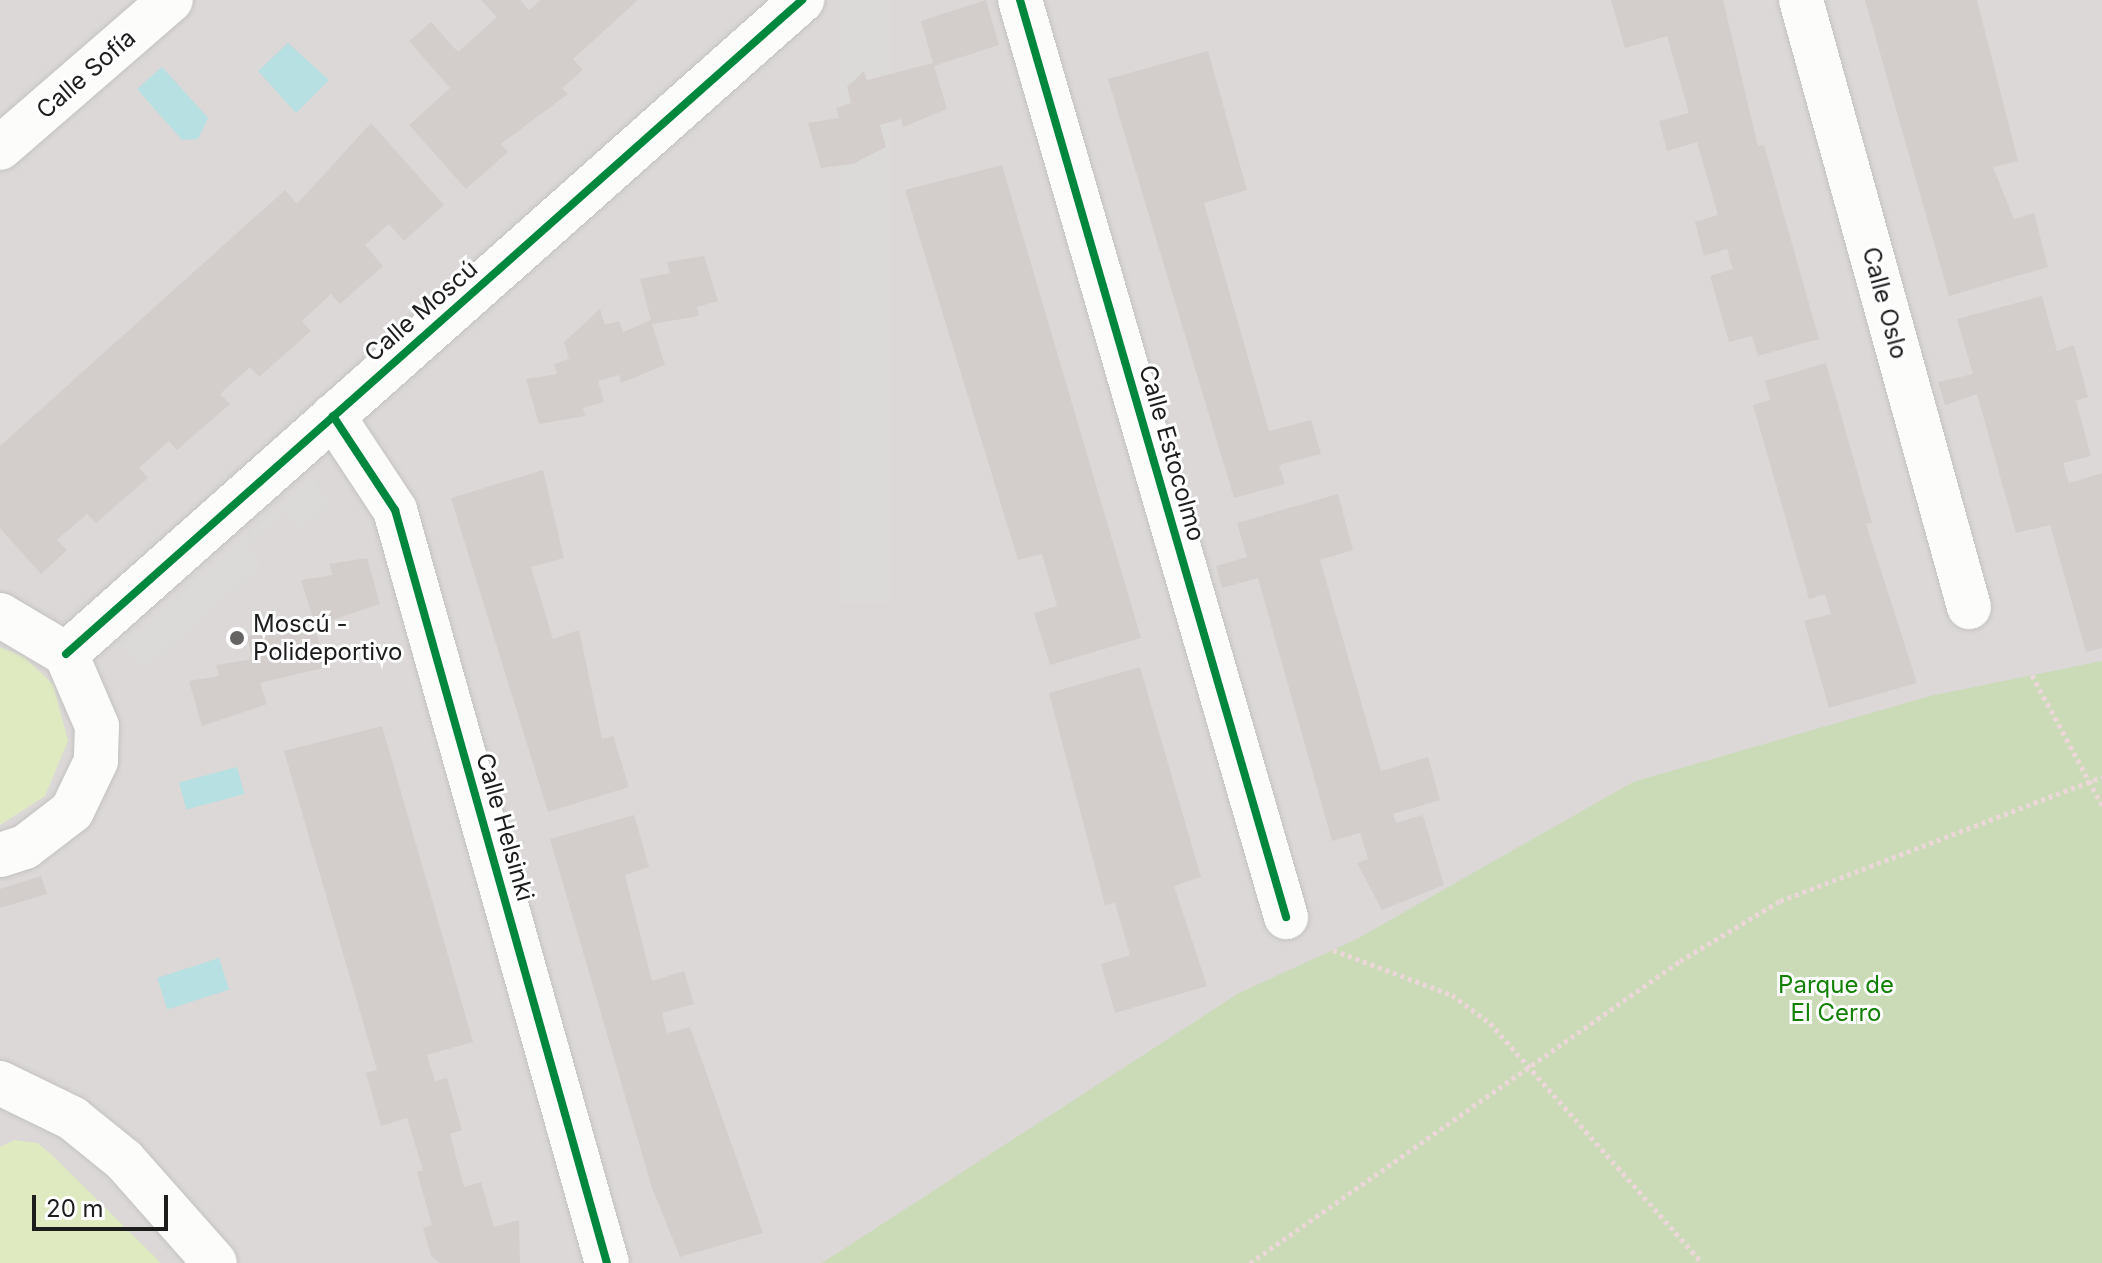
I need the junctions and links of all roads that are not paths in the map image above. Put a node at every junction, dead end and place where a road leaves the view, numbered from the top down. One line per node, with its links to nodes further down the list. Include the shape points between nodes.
1 (171, 0): 5 (street, Calle Sofía)
2 (802, 0): 6 (street, Calle Moscú)
3 (1020, 0): 11 (street, Calle Estocolmo)
4 (1801, 0): 7 (street, Calle Oslo)
5 (0, 148)
6 (333, 416): 9 (street, Calle Moscú); 14 (street, Calle Helsinki, via 395,510)
7 (1969, 607)
8 (0, 615): 9 (street)
9 (66, 654): 10 (street, via 93,707 96,761 85,791 53,830)
10 (0, 855)
11 (1286, 917)
12 (0, 1083): 13 (street, via 72,1118 124,1160)
13 (215, 1263)
14 (607, 1263)

